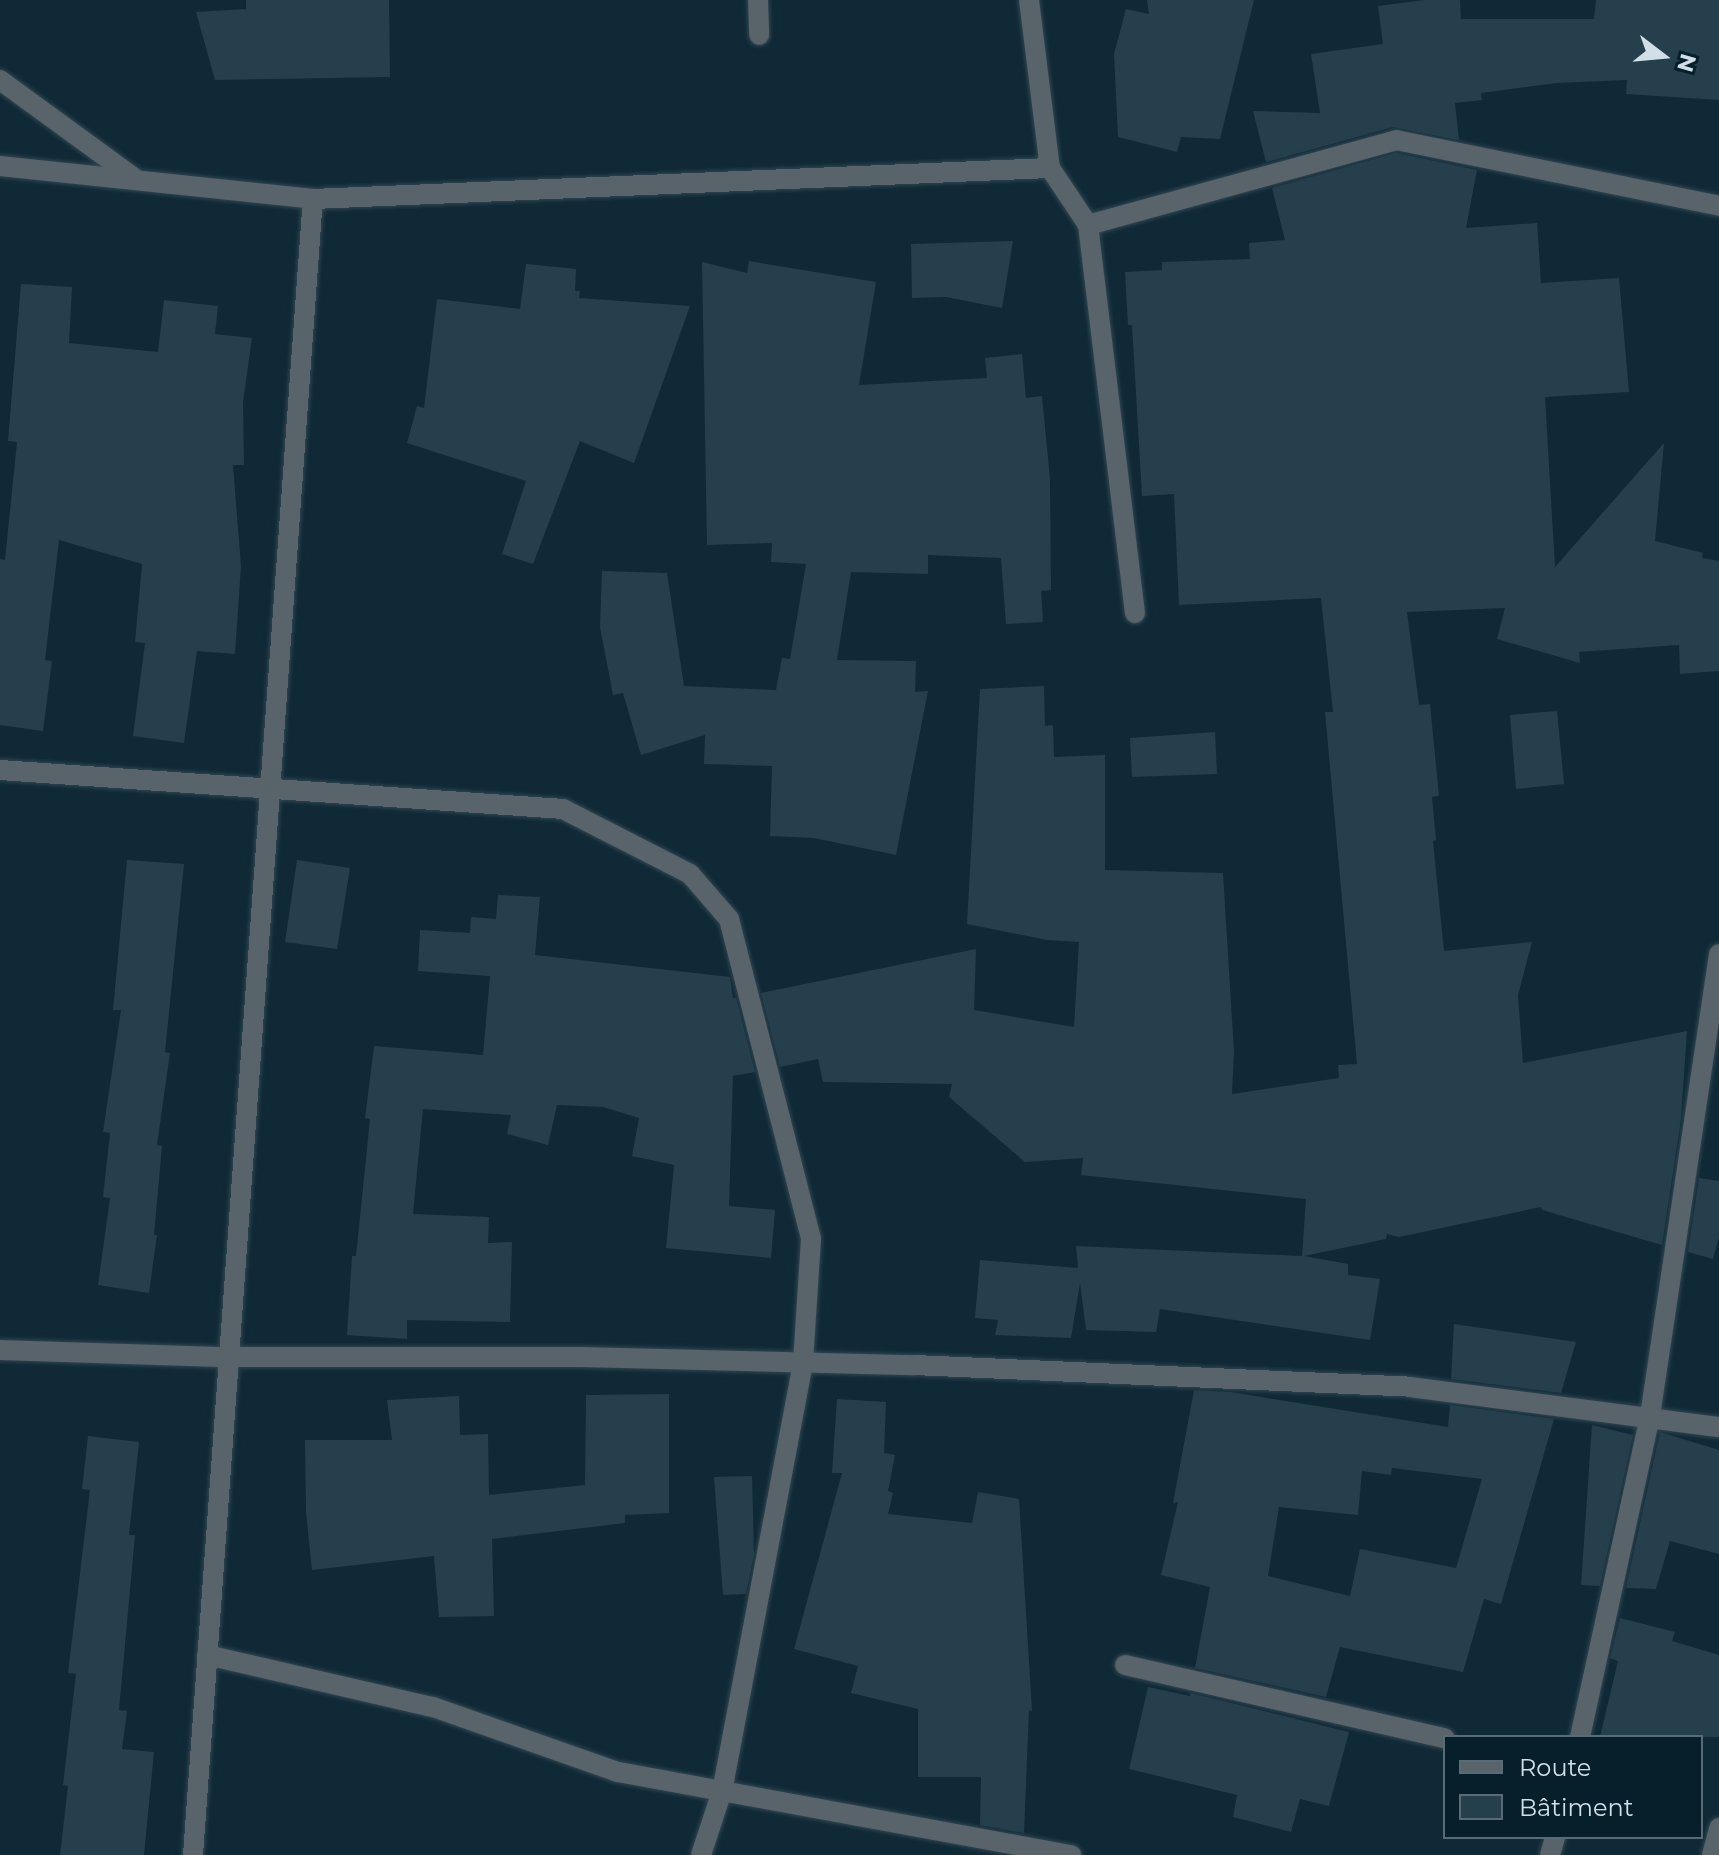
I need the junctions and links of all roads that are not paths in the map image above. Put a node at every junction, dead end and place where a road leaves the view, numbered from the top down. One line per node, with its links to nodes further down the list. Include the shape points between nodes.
1 (758, 0): 3 (street)
2 (1029, 0): 6 (street)
3 (759, 35)
4 (0, 80): 7 (street)
5 (0, 166): 7 (street)
6 (1050, 168): 8 (street); 10 (street)
7 (139, 181): 8 (street)
8 (313, 199): 13 (street)
9 (1719, 206): 10 (street, via 1396,140)
10 (1088, 225): 11 (street)
11 (1135, 613)
12 (0, 770): 13 (street)
13 (271, 788): 16 (street); 17 (street, via 563,809 690,874 729,919 811,1239)
14 (1719, 954): 18 (street)
15 (0, 1350): 16 (street)
16 (228, 1357): 17 (street); 20 (street)
17 (803, 1363): 18 (street, via 1410,1387); 24 (street)
18 (1650, 1416): 19 (street); 22 (street)
19 (1719, 1427)
20 (207, 1655): 24 (street, via 433,1707 618,1772); 26 (street)
21 (1125, 1665): 23 (street)
22 (1580, 1735)
23 (1443, 1738)
24 (722, 1791): 27 (street); 28 (street)
25 (1719, 1828): 29 (street)
26 (193, 1855)
27 (701, 1855)
28 (1071, 1855)
29 (1712, 1855)

